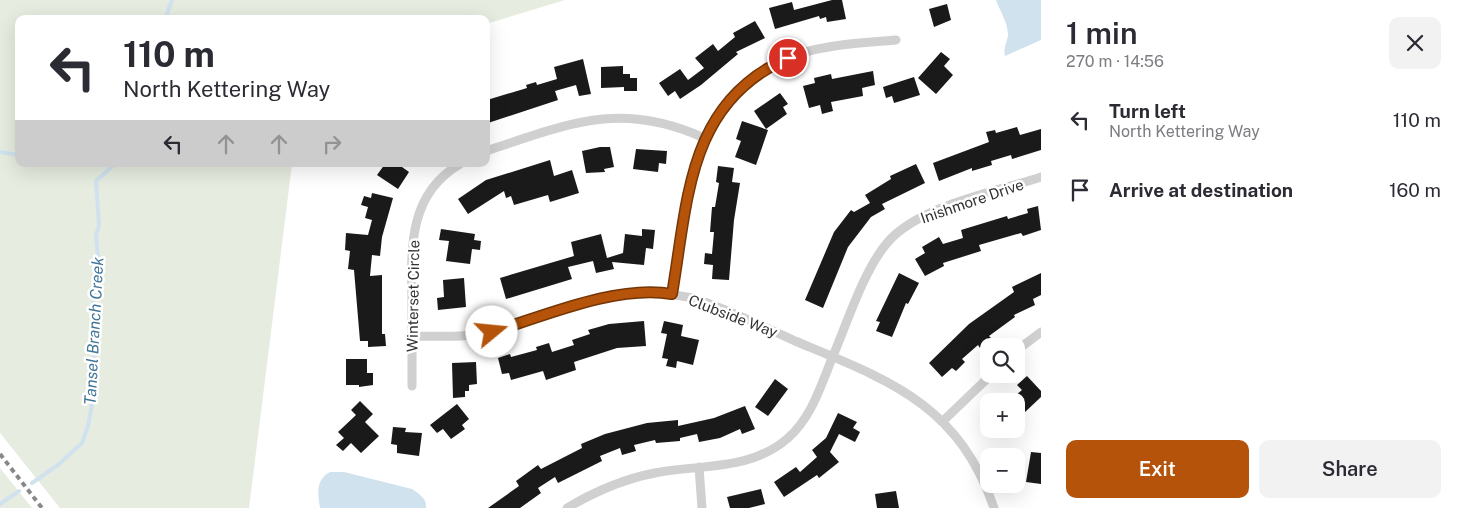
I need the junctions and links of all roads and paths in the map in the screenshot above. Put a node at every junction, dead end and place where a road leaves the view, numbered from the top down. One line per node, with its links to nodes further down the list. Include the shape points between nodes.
1 (896, 40): 2 (street, via 818,49 779,62 756,76 731,98)
2 (704, 138): 3 (street, via 659,121 616,117 574,123); 6 (street, via 693,170)
3 (490, 150)
4 (456, 167): 8 (street, Winterset Circle, via 440,179 415,223 411,244)
5 (1041, 177): 10 (street, Inishmore Drive, via 925,214 893,235 874,263)
6 (672, 294): 8 (street, Clubside Way, via 640,292 610,296 492,332); 10 (street, Clubside Way, via 709,303)
7 (1041, 332): 9 (street)
8 (412, 336): 12 (street, Winterset Circle)
9 (1025, 344)
10 (833, 357): 13 (street, Clubside Way, via 873,373 918,400); 14 (street, Inishmore Drive, via 810,410 788,438 756,458 728,465)
11 (983, 383): 13 (street)
12 (412, 386)
13 (942, 422): 17 (street, Clubside Way, via 970,458)
14 (699, 467): 15 (street, Inishmore Drive, via 620,482); 16 (street)
15 (567, 508)
16 (702, 508)
17 (994, 508)

